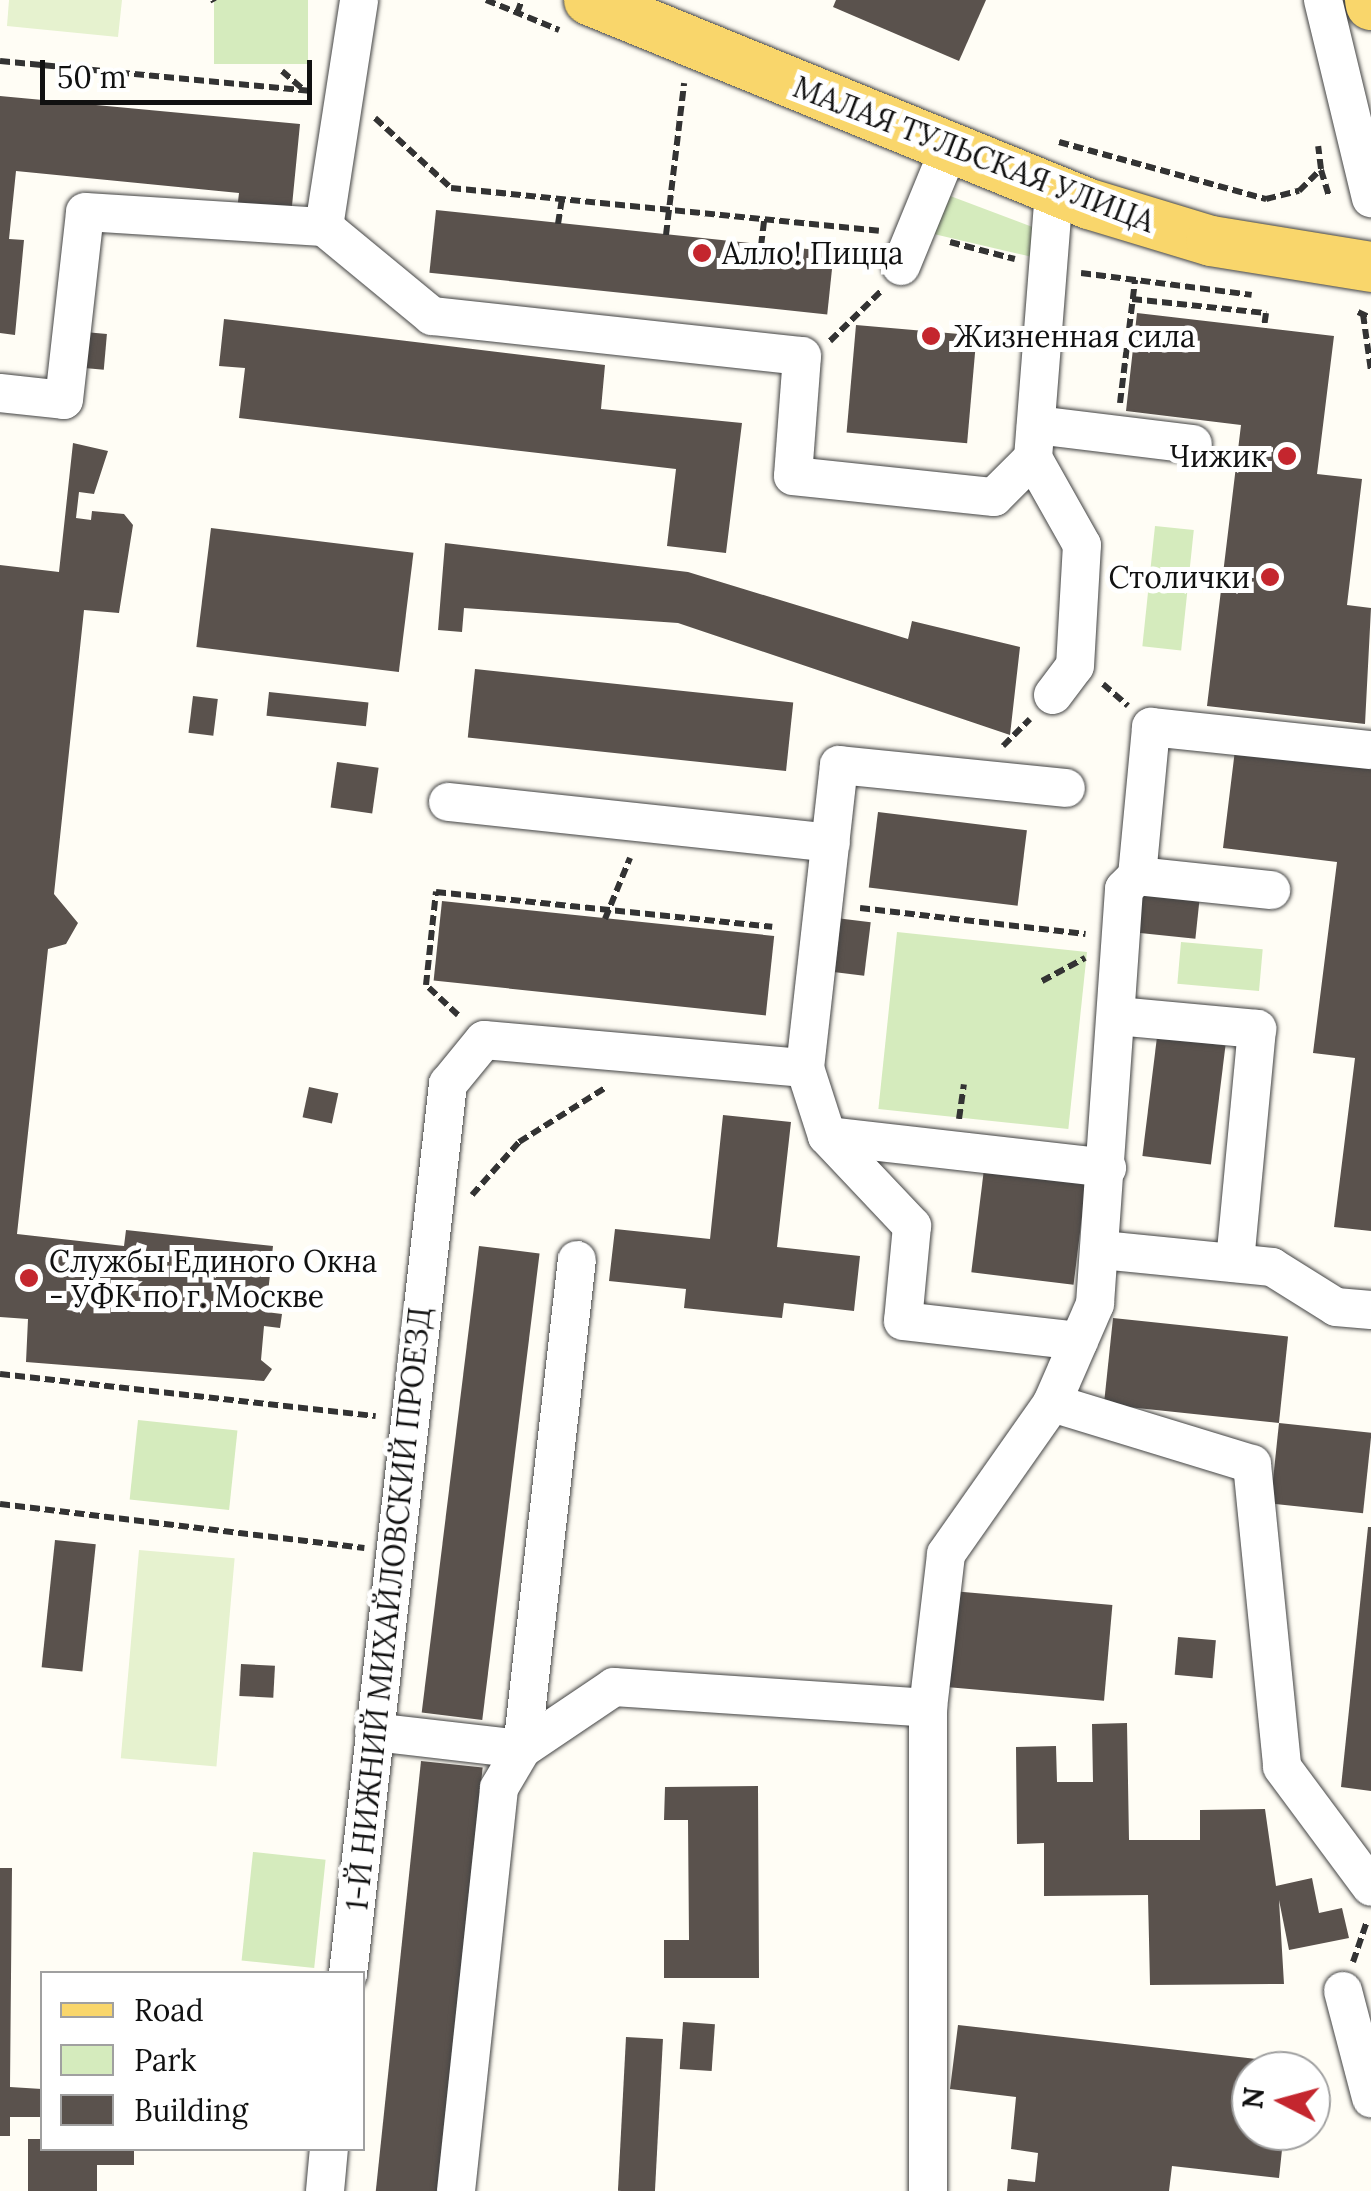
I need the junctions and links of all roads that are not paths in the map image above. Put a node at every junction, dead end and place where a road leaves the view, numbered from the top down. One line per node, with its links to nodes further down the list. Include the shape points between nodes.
1 (359, 0): 7 (street, via 350,95)
2 (589, 0): 4 (main road, МАЛАЯ ТУЛЬСКАЯ УЛИЦА)
3 (1324, 0): 6 (street)
4 (949, 150): 5 (main road, МАЛАЯ ТУЛЬСКАЯ УЛИЦА); 8 (street)
5 (1054, 192): 9 (main road, МАЛАЯ ТУЛЬСКАЯ УЛИЦА, via 1211,241); 11 (street)
6 (1371, 198)
7 (324, 227): 10 (street, via 85,212 64,400); 11 (street, via 432,316 802,356 793,476 994,496)
8 (901, 266)
9 (1371, 266)
10 (0, 393)
11 (1034, 441): 12 (street); 13 (street, via 1082,545 1075,666)
12 (1193, 444)
13 (1053, 695)
14 (1371, 750): 18 (street, via 1151,726)
15 (1066, 788): 17 (street, via 839,766)
16 (448, 802): 17 (street)
17 (831, 843): 21 (street)
18 (1137, 876): 19 (street); 20 (street, via 1124,889)
19 (1271, 890)
20 (1117, 1016): 23 (street); 26 (street, via 1257,1029)
21 (805, 1068): 22 (street); 31 (street, 1-Й НИЖНИЙ МИХАЙЛОВСКИЙ ПРОЕЗД, via 484,1040 448,1084)
22 (827, 1136): 23 (street); 28 (street, via 912,1226 903,1322)
23 (1107, 1168): 24 (street)
24 (1102, 1250): 26 (street); 28 (street)
25 (577, 1260): 32 (street)
26 (1234, 1263): 27 (street, via 1272,1266 1336,1307)
27 (1371, 1310)
28 (1079, 1341): 29 (street)
29 (1052, 1402): 30 (street, via 946,1554); 33 (street, via 1252,1464 1282,1767)
30 (928, 1708): 32 (street, via 614,1687); 40 (street)
31 (374, 1732): 32 (street); 34 (street, 1-Й НИЖНИЙ МИХАЙЛОВСКИЙ ПРОЕЗД)
32 (522, 1749): 39 (street, via 500,1788)
33 (1371, 1887)
34 (348, 1971)
35 (1343, 1991): 36 (street)
36 (1371, 2098)
37 (329, 2151): 38 (street)
38 (325, 2191)
39 (456, 2191)
40 (928, 2191)

